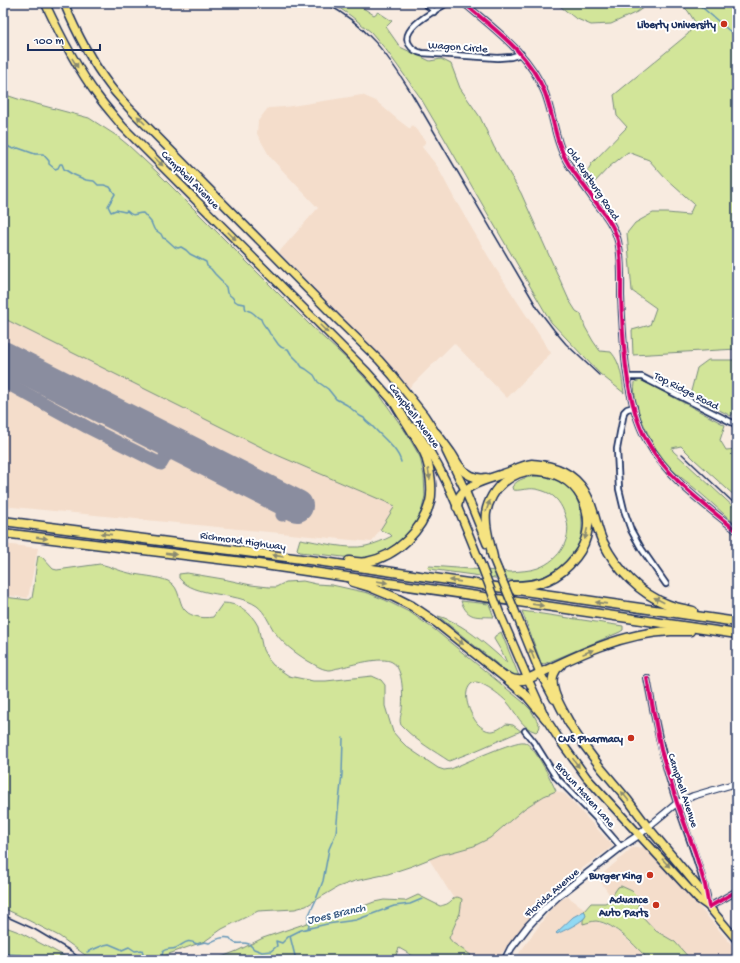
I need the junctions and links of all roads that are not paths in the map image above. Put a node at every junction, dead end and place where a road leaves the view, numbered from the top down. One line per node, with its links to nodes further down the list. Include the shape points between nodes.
1 (45, 3): 9 (main road, Campbell Avenue, one-way to 9, via 80,70 123,127)
2 (64, 3): 12 (main road, Campbell Avenue, one-way to 2, via 379,360 125,104 110,86 81,40)
3 (424, 3): 6 (street)
4 (447, 3): 6 (street, Wagon Circle)
5 (464, 3): 7 (street, Old Rustburg Road)
6 (434, 12): 7 (street, Wagon Circle, via 413,27 407,38 418,52 498,58)
7 (521, 54): 8 (street, Old Rustburg Road, via 534,70 544,92 564,157 606,216 618,241)
8 (628, 377): 10 (street, Old Rustburg Road); 11 (street, Top Ridge Road, via 642,377)
9 (394, 402): 15 (main road, Campbell Avenue, via 431,454); 20 (highway, one-way to 20, via 426,456 431,487 430,501 424,517 408,539 388,555 365,562)
10 (634, 407): 17 (street, Old Rustburg Road, via 646,440 664,467 680,484); 22 (street, via 624,412 617,449 619,489 631,530)
11 (737, 425)
12 (436, 433): 13 (highway, via 464,472 481,479); 14 (main road, Campbell Avenue)
13 (495, 476): 14 (highway); 24 (highway, one-way to 13, via 671,606 656,600 631,581 602,540 584,489 561,470 532,464)
14 (465, 490): 15 (highway, via 459,497); 19 (main road, Campbell Avenue)
15 (457, 507): 30 (main road, Campbell Avenue, bridge)
16 (3, 520): 20 (highway, Richmond Highway, one-way to 16)
17 (737, 531)
18 (3, 533): 21 (highway, Richmond Highway, one-way to 21)
19 (493, 558): 23 (highway, one-way to 23, via 486,529 486,513 499,486 510,477 525,471 550,472 564,478 582,497 588,524 585,540 569,566 558,575 531,585); 28 (main road, Campbell Avenue, one-way to 19, bridge)
20 (317, 561): 23 (highway, Richmond Highway, one-way to 20)
21 (288, 568): 25 (highway, one-way to 25); 26 (highway, one-way to 26, via 364,585 394,597 412,606)
22 (666, 584)
23 (480, 585): 24 (highway, one-way to 23)
24 (737, 621)
25 (737, 635): 27 (highway, one-way to 25, via 633,636 658,632 687,631)
26 (481, 658): 30 (highway, via 515,681); 31 (highway, via 526,696)
27 (567, 660): 28 (highway); 32 (highway, via 556,669 552,687)
28 (540, 673): 30 (highway); 32 (main road, Campbell Avenue)
29 (647, 678): 35 (street, Campbell Avenue, via 662,750)
30 (528, 679): 31 (main road, Campbell Avenue)
31 (546, 719): 37 (main road, Campbell Avenue, one-way to 37, via 587,778)
32 (570, 724): 36 (main road, Campbell Avenue, one-way to 32)
33 (525, 731): 38 (street, Brown Haven Lane, via 556,777)
34 (737, 783): 35 (street, Florida Avenue)
35 (677, 803): 36 (street, Florida Avenue); 40 (street, Campbell Avenue, via 695,852)
36 (648, 827): 37 (main road, Florida Avenue); 40 (main road, Campbell Avenue, via 703,893)
37 (639, 835): 38 (main road, Florida Avenue); 40 (main road, Campbell Avenue, one-way to 40, via 698,899)
38 (621, 847): 42 (main road, Florida Avenue, via 544,909 511,948)
39 (737, 891): 40 (street)
40 (709, 907): 41 (main road, Campbell Avenue)
41 (737, 940)
42 (505, 960)

